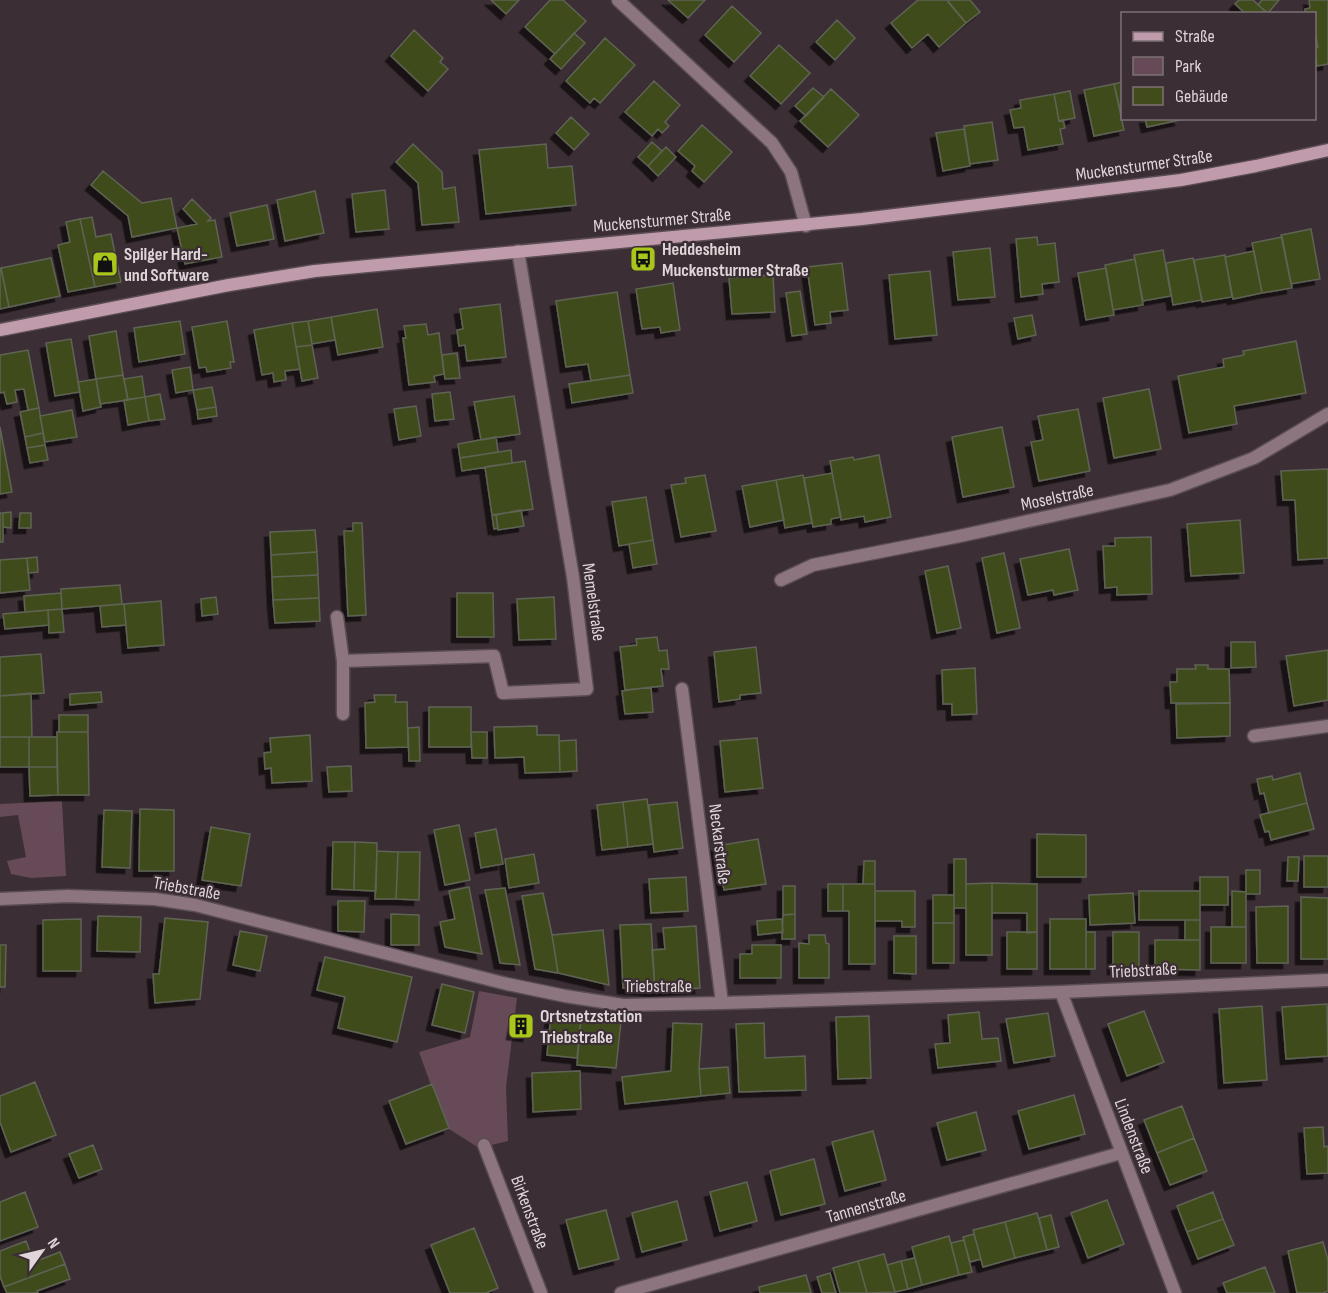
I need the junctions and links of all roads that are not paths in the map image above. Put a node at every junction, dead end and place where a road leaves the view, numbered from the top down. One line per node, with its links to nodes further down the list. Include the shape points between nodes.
1 (618, 0): 5 (street, via 772,143 792,172)
2 (1328, 150): 3 (main road, Muckensturmer Straße)
3 (1312, 154): 4 (main road); 5 (main road, Muckensturmer Straße, via 1181,180)
4 (1328, 160)
5 (806, 226): 6 (main road, Muckensturmer Straße)
6 (518, 251): 7 (main road, Muckensturmer Straße, via 304,273); 11 (street, Memelstraße, via 573,577 587,689 503,693 494,656)
7 (0, 330)
8 (1328, 414): 9 (street, Moselstraße, via 1254,458 1170,490 813,565)
9 (781, 580)
10 (337, 617): 11 (street)
11 (343, 662): 13 (street)
12 (682, 689): 19 (street, Neckarstraße)
13 (343, 714)
14 (1328, 726): 15 (street)
15 (1254, 736)
16 (0, 899): 19 (street, Triebstraße, via 155,898 565,996 622,1005)
17 (1328, 980): 18 (street, Triebstraße)
18 (1061, 992): 19 (street, Triebstraße); 21 (street, Lindenstraße)
19 (722, 1003)
20 (484, 1145): 22 (street, Birkenstraße)
21 (1121, 1153): 23 (street, Tannenstraße); 24 (street, Lindenstraße)
22 (541, 1293)
23 (621, 1293)
24 (1174, 1293)

